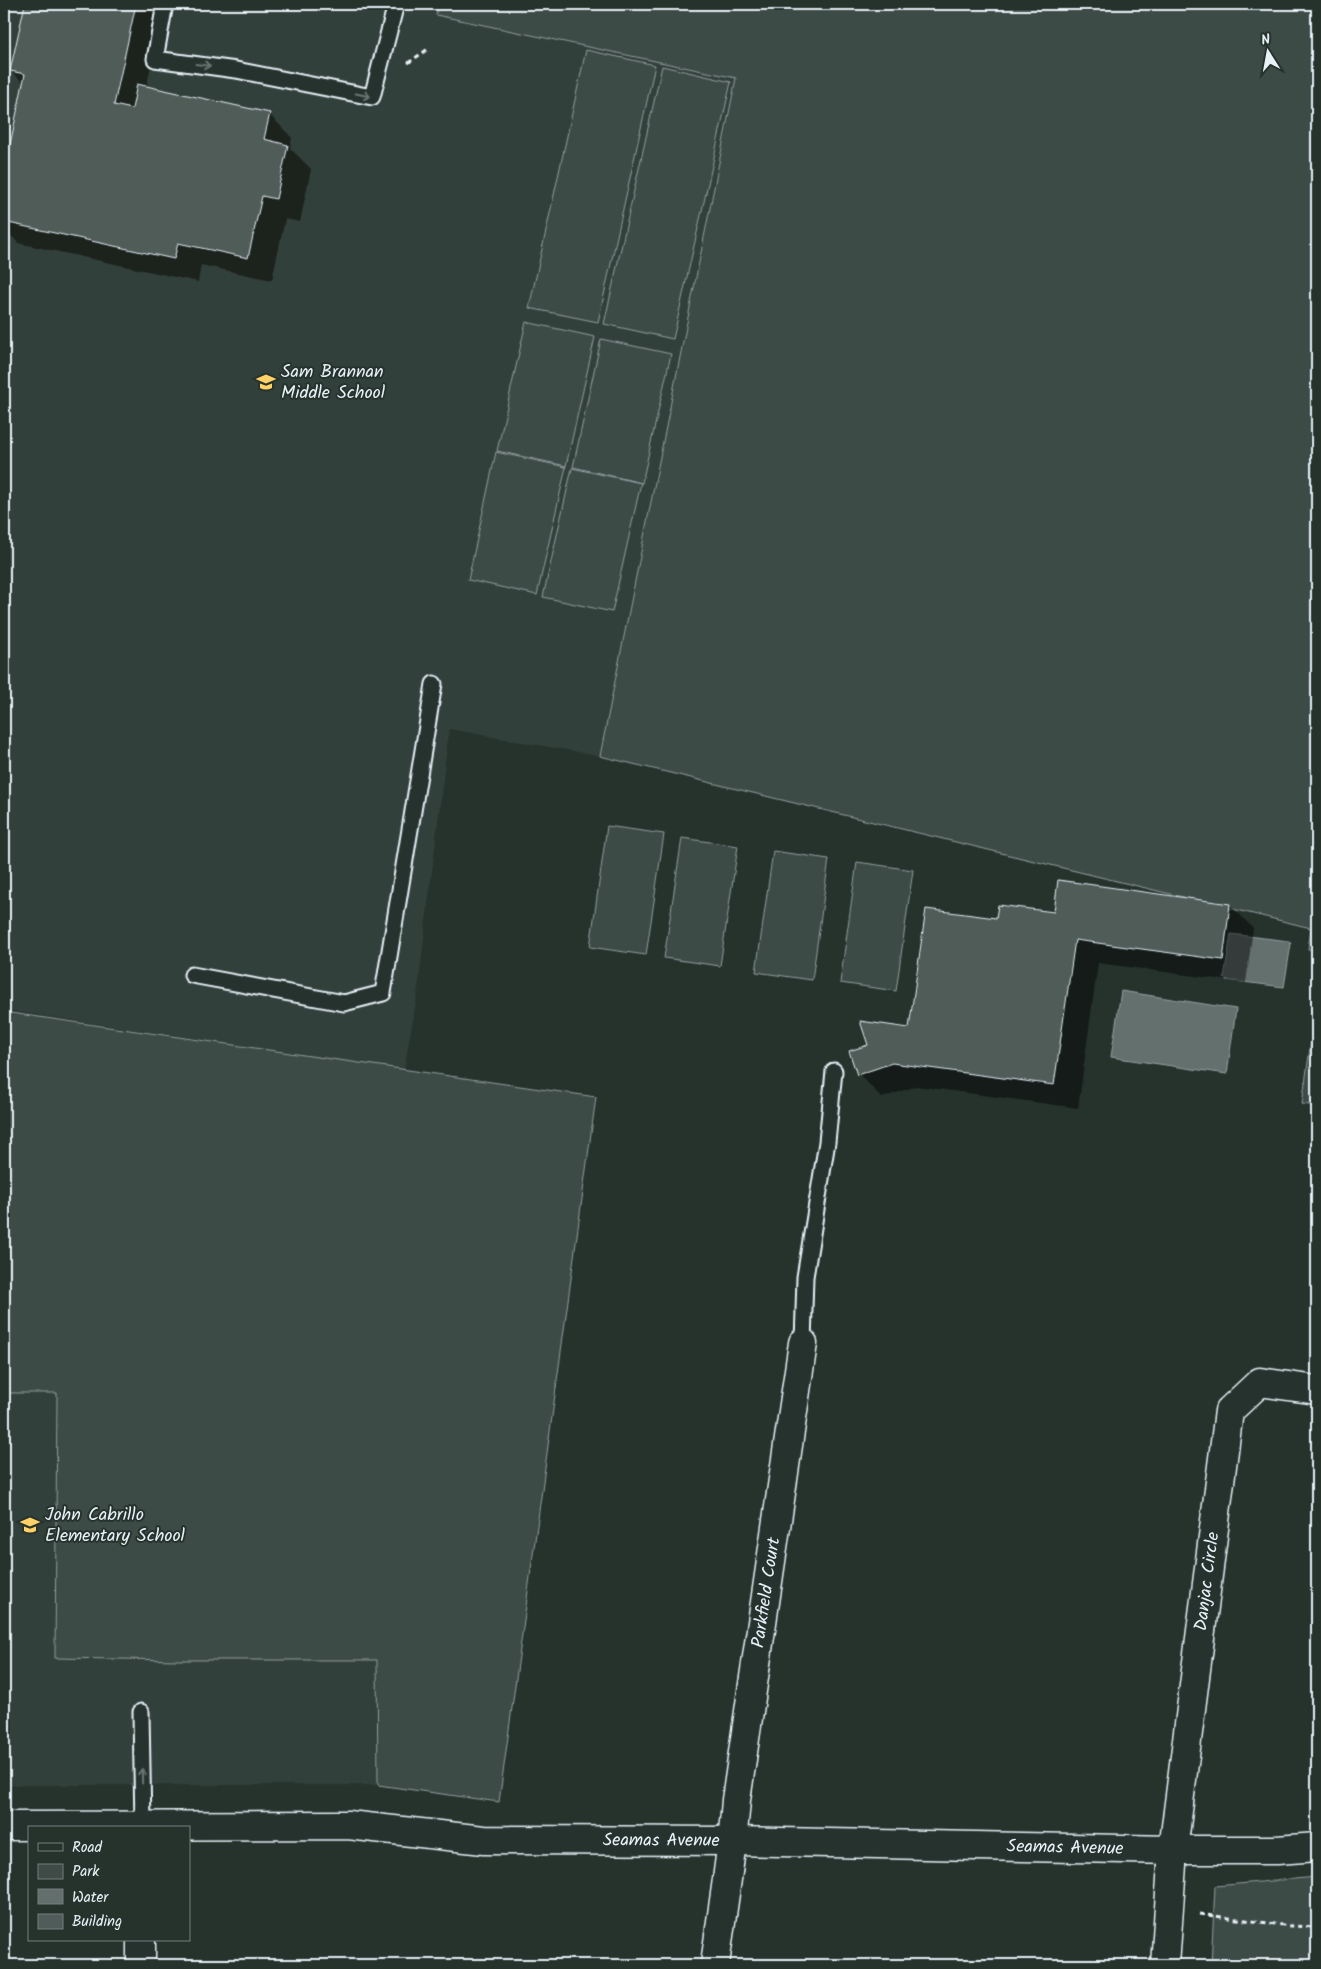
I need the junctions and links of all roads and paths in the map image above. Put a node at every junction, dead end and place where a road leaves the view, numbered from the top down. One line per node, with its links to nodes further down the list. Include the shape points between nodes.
1 (165, 4): 2 (lane, one-way to 2, via 155,59 236,70 372,97)
2 (396, 4)
3 (434, 684): 4 (lane, via 383,993 344,1003)
4 (192, 975)
5 (834, 1071): 6 (lane, via 828,1142 805,1277)
6 (803, 1343): 11 (street, Parkfield Court, via 736,1800)
7 (1317, 1390): 13 (street, Danjac Circle, via 1260,1382 1229,1412)
8 (141, 1712): 10 (lane, one-way to 8)
9 (4, 1826): 10 (street, Seamas Avenue)
10 (143, 1826): 11 (street, Seamas Avenue, via 348,1825 484,1840)
11 (733, 1841): 13 (street, Seamas Avenue); 18 (street, Parkfield Court)
12 (1317, 1847): 13 (street, Seamas Avenue)
13 (1173, 1850): 14 (street)
14 (1167, 1915): 15 (path, via 1199,1914); 19 (street)
15 (1317, 1927)
16 (141, 1942): 17 (street)
17 (141, 1965)
18 (715, 1965)
19 (1164, 1965)

